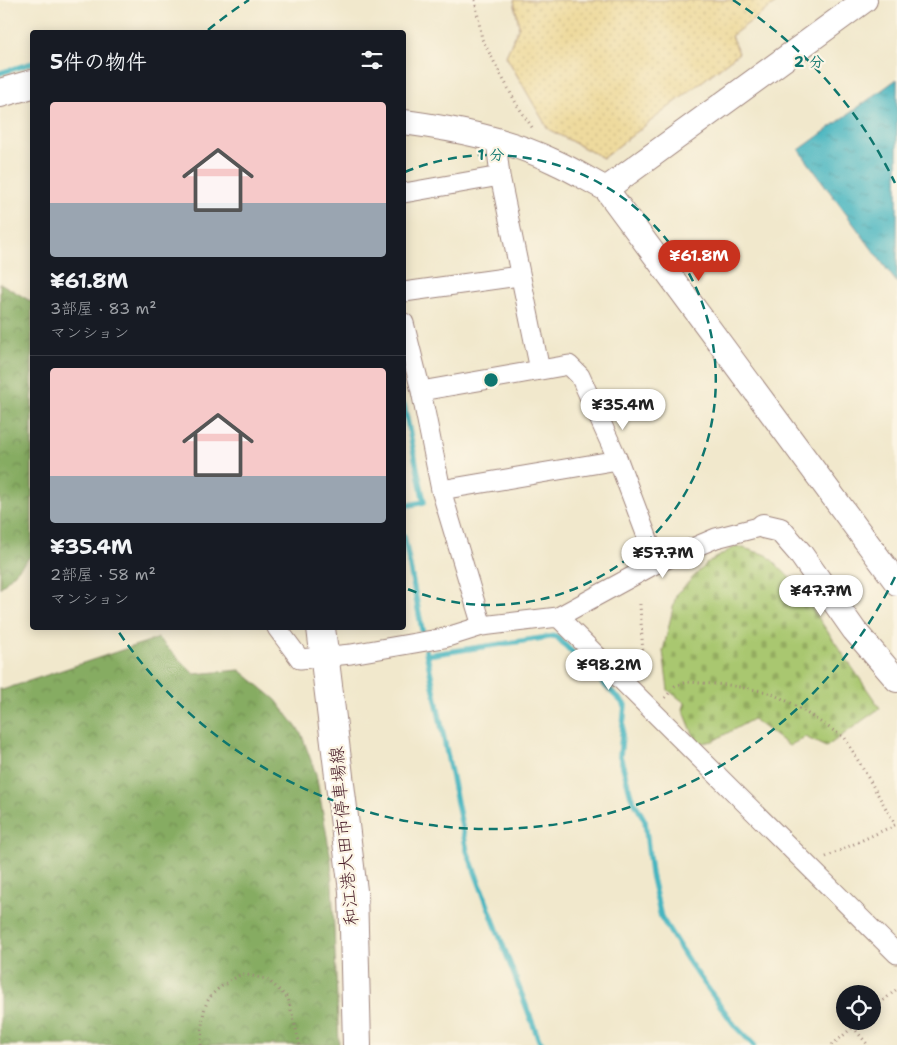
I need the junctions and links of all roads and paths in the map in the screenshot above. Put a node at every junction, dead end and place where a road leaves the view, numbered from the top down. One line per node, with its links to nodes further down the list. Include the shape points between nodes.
1 (475, 0): 7 (path, via 482,39 517,105)
2 (865, 0): 9 (street)
3 (30, 85): 4 (main road)
4 (0, 94)
5 (406, 122): 6 (street, via 452,128)
6 (496, 141): 7 (street); 8 (street)
7 (556, 162): 9 (street)
8 (500, 176): 10 (street); 11 (street)
9 (606, 189): 20 (street)
10 (406, 193)
11 (519, 276): 12 (street); 14 (street)
12 (406, 292)
13 (406, 331): 15 (street)
14 (540, 370): 15 (street); 16 (street, via 569,365 580,376)
15 (421, 391): 17 (street)
16 (618, 460): 17 (street); 19 (street)
17 (441, 490): 23 (street)
18 (762, 526): 19 (street, via 716,538); 28 (street, via 780,530 854,630)
19 (657, 563): 22 (street)
20 (897, 583)
21 (640, 604): 27 (path, via 643,655)
22 (558, 617): 23 (street); 27 (street)
23 (482, 626): 26 (street, via 444,638)
24 (278, 630): 26 (street, via 300,659)
25 (321, 630): 26 (main road, 和江港大田市停車場線)
26 (325, 656): 39 (main road, 和江港大田市停車場線, via 353,891)
27 (621, 680): 29 (street)
28 (897, 680)
29 (654, 712): 30 (path, via 675,686 687,682 768,692 845,738); 31 (street)
30 (896, 824): 31 (path)
31 (810, 865): 32 (street)
32 (897, 954)
33 (897, 989): 34 (path)
34 (881, 1002)
35 (850, 1030): 40 (path)
36 (856, 1030): 41 (path)
37 (201, 1045): 38 (path, via 203,1011 216,988 242,974 267,978 288,998)
38 (300, 1045)
39 (357, 1045)
40 (832, 1045)
41 (868, 1045)

